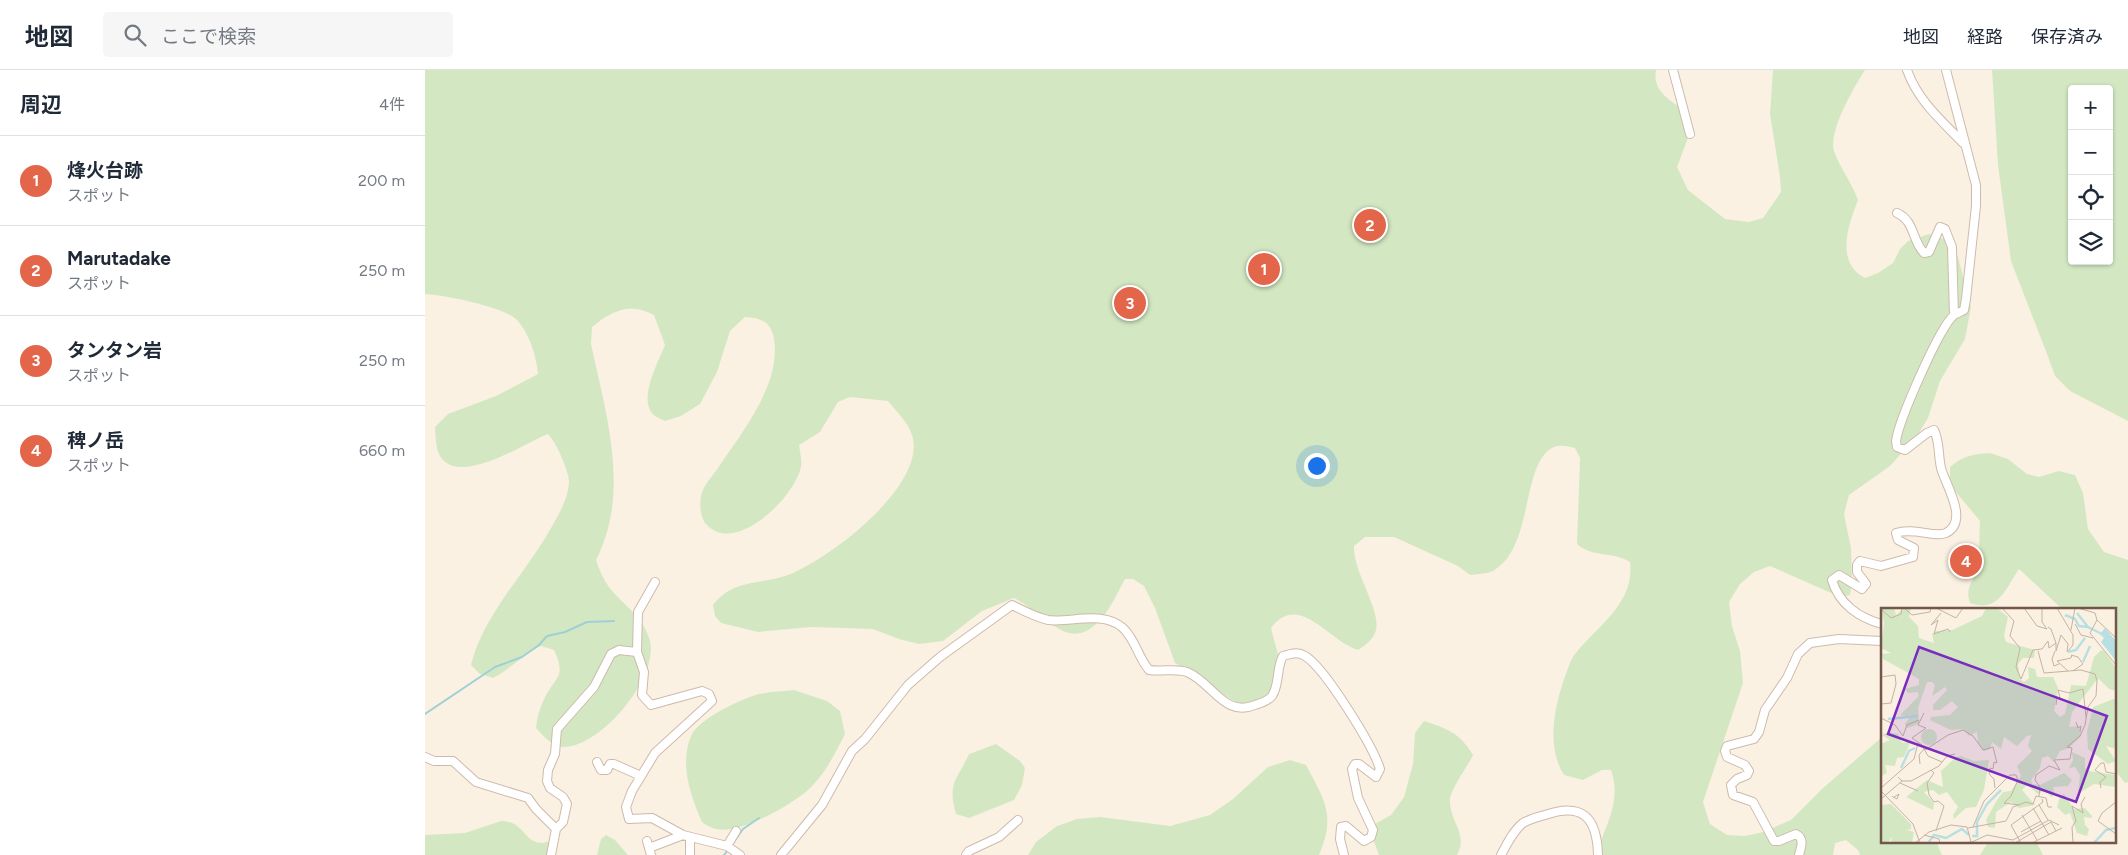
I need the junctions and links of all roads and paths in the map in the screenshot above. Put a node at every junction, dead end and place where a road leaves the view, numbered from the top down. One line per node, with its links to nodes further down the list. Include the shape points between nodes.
1 (1673, 70): 4 (street)
2 (1907, 70): 5 (street, via 1912,85 1926,105)
3 (1945, 70): 5 (street)
4 (1690, 134)
5 (1965, 145): 7 (street, via 1976,185 1976,206 1964,310)
6 (1897, 213): 7 (street, via 1904,216 1912,227 1924,254 1929,252 1940,226 1948,234 1952,247)
7 (1955, 315): 9 (street, via 1938,340 1913,390 1896,441 1897,447 1905,450 1934,430 1942,470 1955,502 1954,523 1948,532 1939,535 1918,530 1896,533 1898,540 1914,548 1914,556 1881,566 1860,561 1857,572 1865,584 1861,588 1839,576 1832,580 1837,593 1855,614)
8 (655, 582): 11 (street, via 638,612)
9 (1881, 624)
10 (1881, 641): 29 (street, via 1839,639 1810,642 1798,654 1787,678 1765,710 1754,739 1727,746 1725,751 1727,757 1749,770 1747,775 1731,785 1733,795 1753,802 1774,841 1797,834 1800,836)
11 (637, 652): 14 (street, via 644,672 642,695 651,706 702,691 709,694 712,701 669,738); 16 (street, via 619,650 611,654 593,687 557,728 555,754 547,781 567,804 563,822)
12 (425, 758): 16 (street, via 453,762 485,787 528,798)
13 (597, 762): 14 (street, via 601,770 607,770 610,764 614,764)
14 (641, 776): 18 (street, via 626,807 629,819 653,818)
15 (1018, 820): 25 (street, via 999,837)
16 (556, 829): 21 (street)
17 (736, 831): 19 (street)
18 (687, 836): 19 (street); 20 (street); 22 (street)
19 (729, 847): 23 (street)
20 (649, 848)
21 (551, 855)
22 (690, 855)
23 (740, 855)
24 (781, 855): 26 (street, via 822,805 852,751 908,685 940,657 1012,605 1047,619 1085,618 1113,622 1131,637 1149,670 1187,672 1238,708 1246,709 1270,698 1276,689 1283,656 1297,652 1305,656 1320,669 1376,757 1380,769 1376,777 1359,764 1352,769 1358,798 1373,830 1371,837 1364,841 1350,828 1341,827)
25 (966, 855)
26 (1344, 855)
27 (1501, 855): 28 (street, via 1523,824 1559,810 1571,809 1590,822 1596,835)
28 (1598, 855)
29 (1799, 855)

